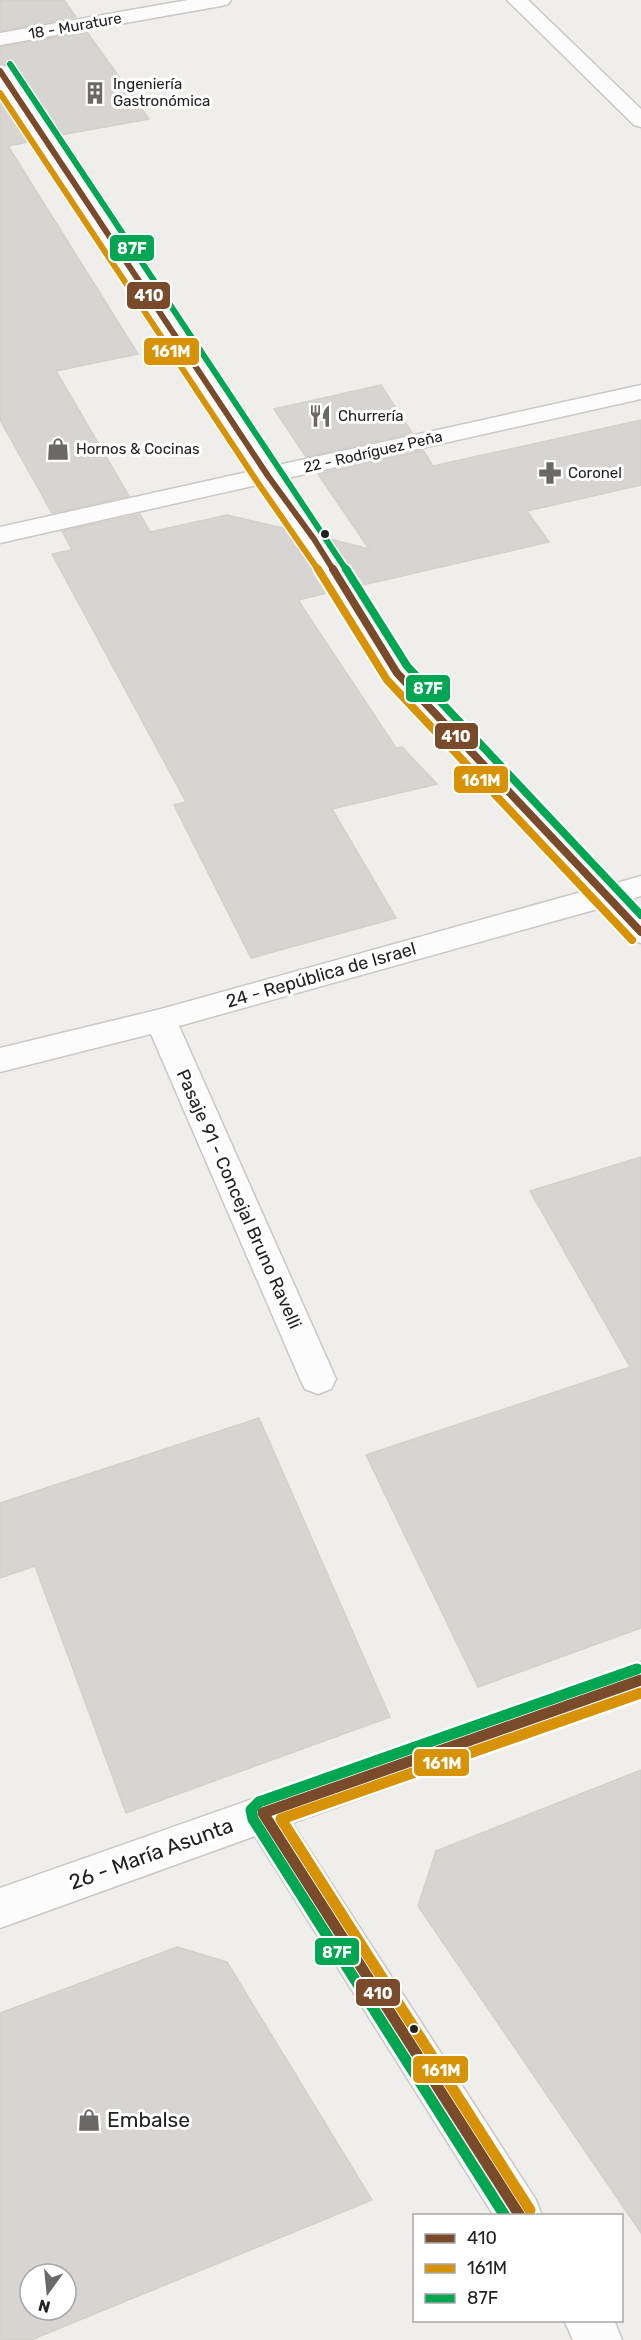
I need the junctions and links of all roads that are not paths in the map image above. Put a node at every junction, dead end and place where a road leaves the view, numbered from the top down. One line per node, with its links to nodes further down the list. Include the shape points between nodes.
1 (221, 0): 3 (street, 18 - Murature)
2 (517, 0): 5 (street)
3 (0, 39)
4 (0, 71): 7 (street)
5 (641, 121)
6 (641, 392): 7 (street, 22 - Rodríguez Peña)
7 (268, 476): 8 (street, 22 - Rodríguez Peña); 10 (street, via 314,539 397,673)
8 (0, 535)
9 (641, 886): 10 (street, 24 - República de Israel)
10 (606, 896): 11 (street); 12 (street, 24 - República de Israel)
11 (641, 932)
12 (161, 1020): 13 (street, 24 - República de Israel); 14 (street, Pasaje 91 - Concejal Bruno Ravelli)
13 (0, 1059)
14 (318, 1378)
15 (641, 1680): 16 (street, 26 - María Asunta)
16 (263, 1813): 17 (street, 26 - María Asunta); 18 (street)
17 (0, 1908)
18 (519, 2214)
19 (588, 2322): 20 (street)
20 (599, 2340)

